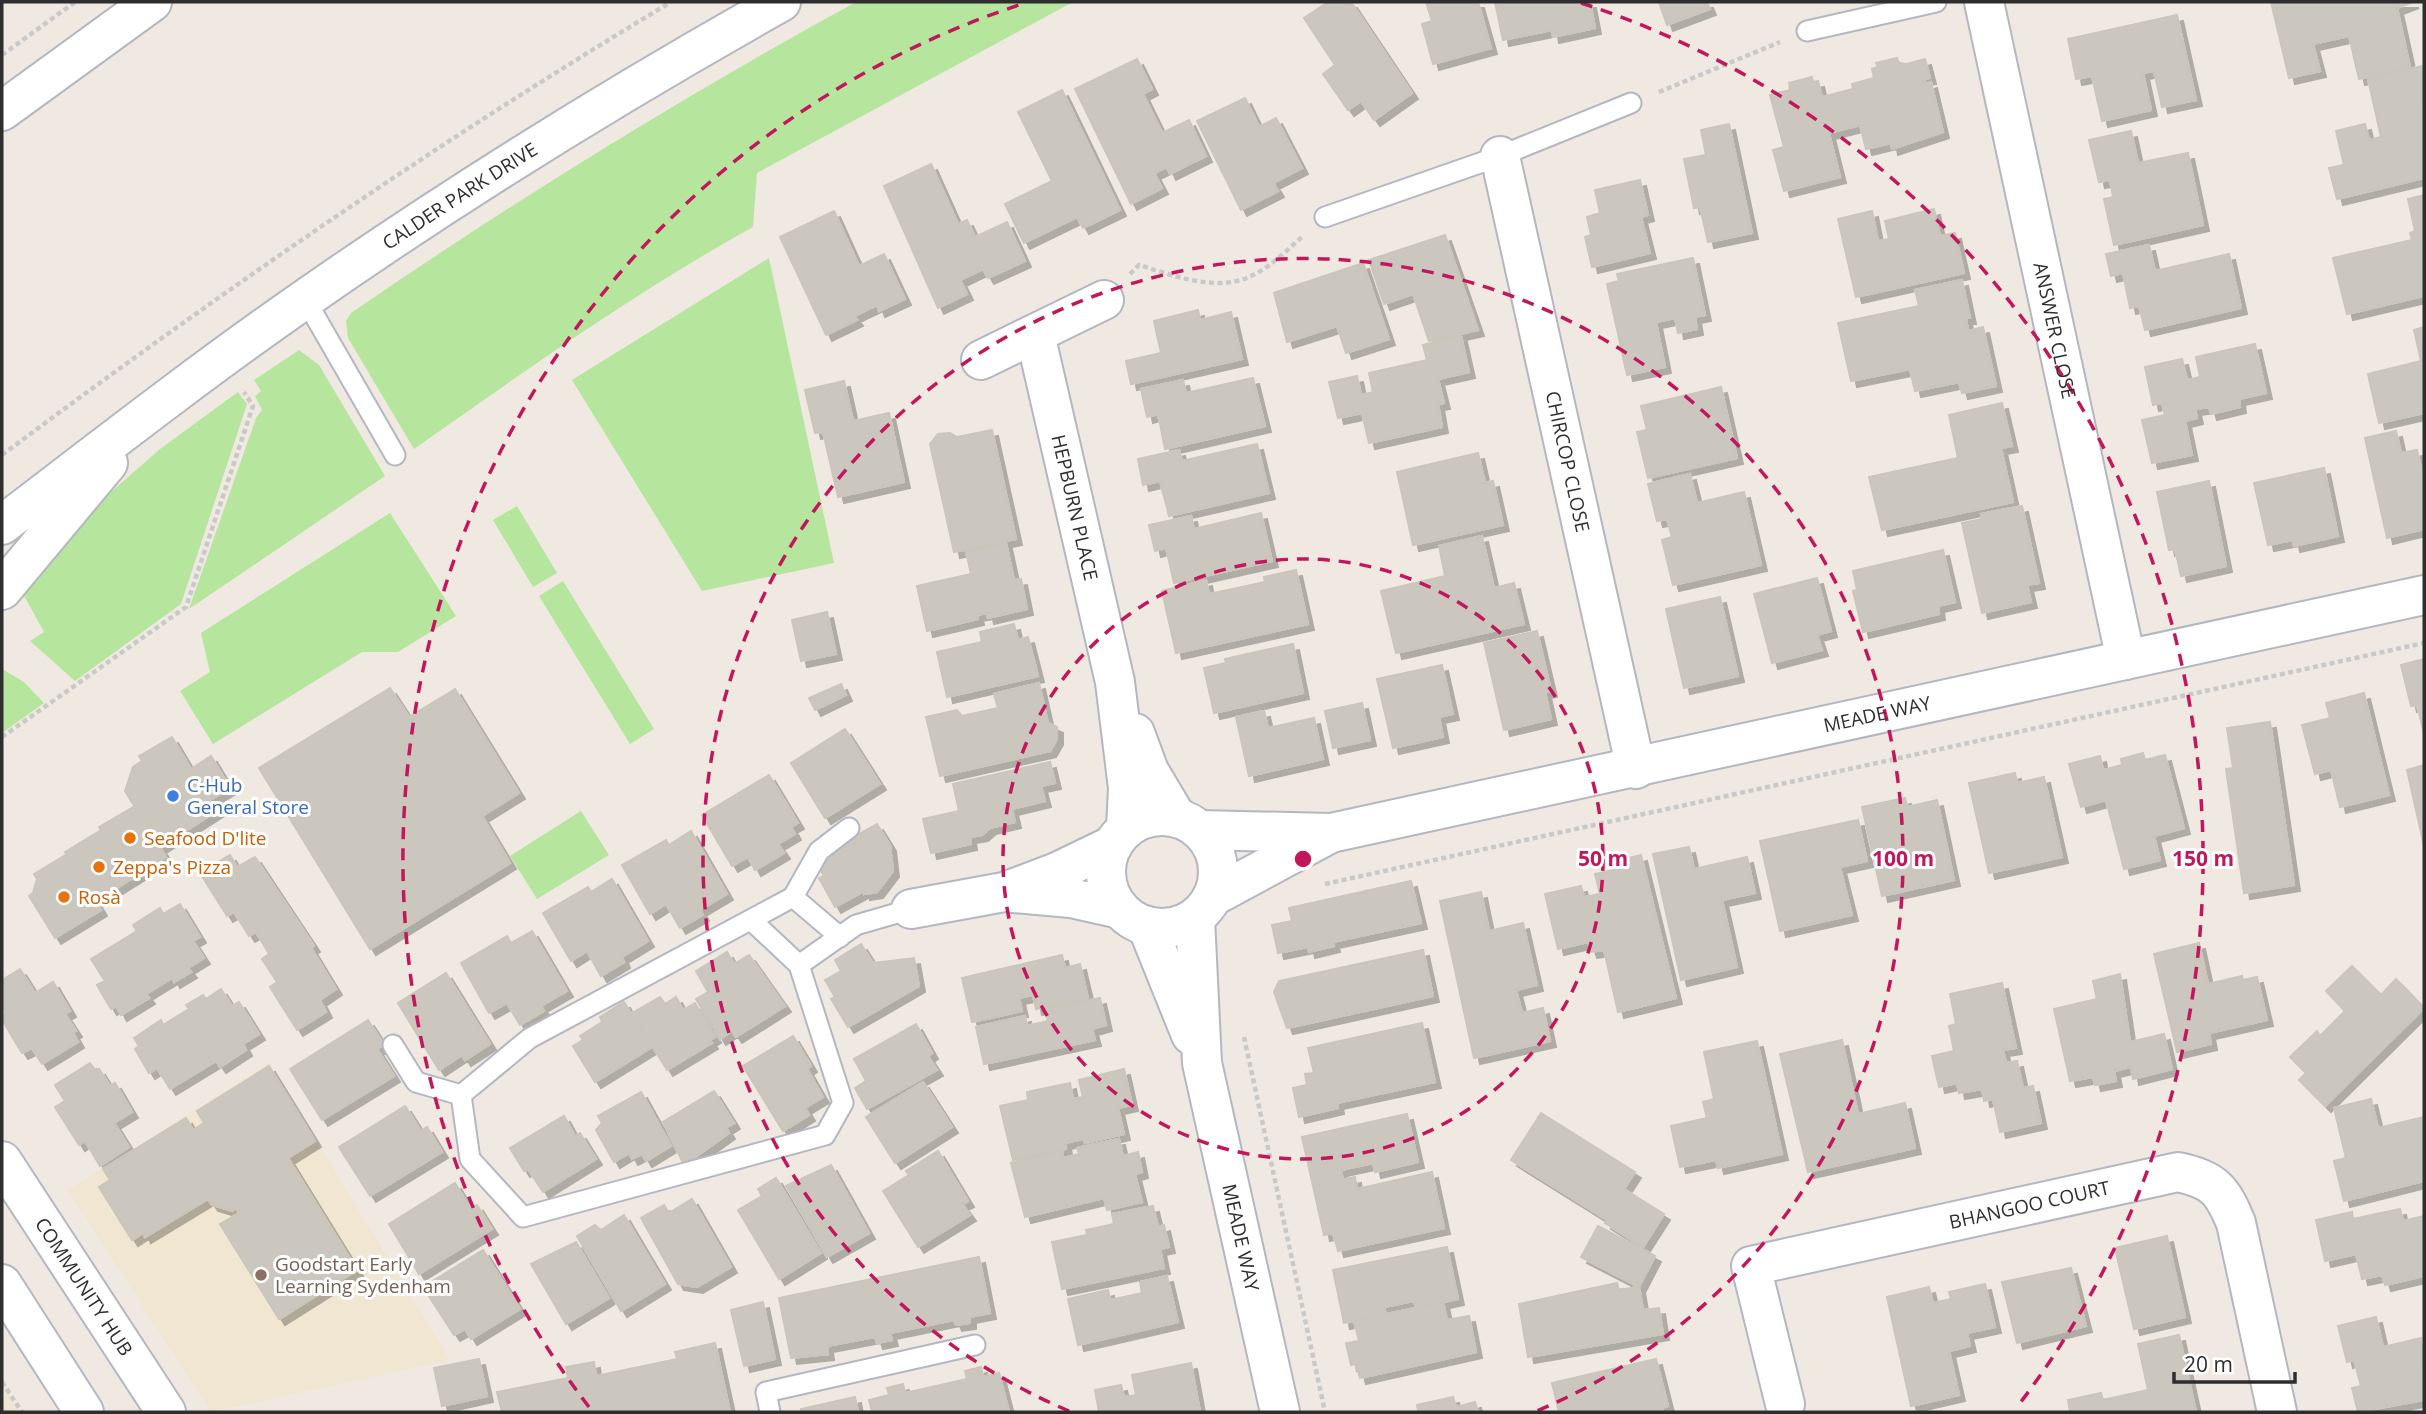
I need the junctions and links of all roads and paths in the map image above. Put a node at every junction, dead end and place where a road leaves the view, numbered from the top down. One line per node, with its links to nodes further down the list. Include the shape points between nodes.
1 (75, 2): 8 (path)
2 (152, 2): 10 (street)
3 (671, 2): 19 (path, via 315,228)
4 (781, 2): 13 (street, CALDER PARK DRIVE, via 576,121)
5 (1936, 2): 7 (lane)
6 (1984, 2): 25 (street, ANSWER CLOSE)
7 (1807, 31): 9 (path)
8 (2, 55)
9 (1631, 103): 11 (lane)
10 (2, 111)
11 (1500, 156): 12 (lane); 28 (street, CHIRCOP CLOSE)
12 (1325, 217): 14 (path, via 1249,278 1200,282 1139,265)
13 (305, 299): 16 (street, CALDER PARK DRIVE); 20 (lane)
14 (1104, 300): 15 (street)
15 (1035, 334): 17 (street); 26 (street, HEPBURN PLACE)
16 (222, 359): 18 (street, CALDER PARK DRIVE); 27 (path, via 253,407 186,607)
17 (981, 360)
18 (152, 411): 21 (street, CALDER PARK DRIVE); 22 (street, CALDER PARK DRIVE)
19 (2, 455)
20 (395, 455)
21 (2, 525)
22 (2, 590)
23 (2424, 595): 25 (street, MEADE WAY)
24 (2424, 643): 33 (path)
25 (2126, 660): 28 (street, MEADE WAY)
26 (1115, 682): 29 (street, HEPBURN PLACE, via 1149,771); 32 (street, HEPBURN PLACE, via 1128,788)
27 (2, 737)
28 (1636, 769): 31 (street, MEADE WAY)
29 (1188, 824): 31 (street, MEADE WAY); 32 (street, via 1159,816 1141,820); 36 (street, via 1211,845 1217,862 1218,879)
30 (849, 828): 35 (lane, via 819,851)
31 (1331, 833): 36 (street, MEADE WAY)
32 (1119, 837): 34 (street, via 1057,872); 38 (street, via 1107,861 1106,879)
33 (1324, 884)
34 (1004, 892): 37 (street); 38 (street, via 1071,898)
35 (793, 897): 39 (lane); 40 (lane)
36 (1203, 907): 38 (street, via 1180,925); 44 (street, MEADE WAY)
37 (911, 909): 40 (lane, via 856,925)
38 (1133, 918): 44 (street, MEADE WAY)
39 (751, 920): 41 (lane); 45 (lane, via 530,1038)
40 (840, 937): 41 (lane)
41 (799, 965): 45 (lane, via 843,1103 825,1135 523,1217 470,1158)
42 (1242, 1028): 56 (path)
43 (393, 1045): 45 (lane, via 416,1082)
44 (1202, 1063): 55 (street, MEADE WAY)
45 (461, 1095)
46 (7, 1182): 53 (street, COMMUNITY HUB)
47 (2, 1284): 52 (street)
48 (975, 1345): 54 (lane, via 765,1392)
49 (2, 1382): 51 (path)
50 (1785, 1404): 57 (street, BHANGOO COURT, via 1751,1266 2178,1172 2203,1178 2224,1195 2236,1223)
51 (22, 1412)
52 (85, 1412)
53 (166, 1412)
54 (770, 1412)
55 (1280, 1412)
56 (1325, 1412)
57 (2277, 1412)

